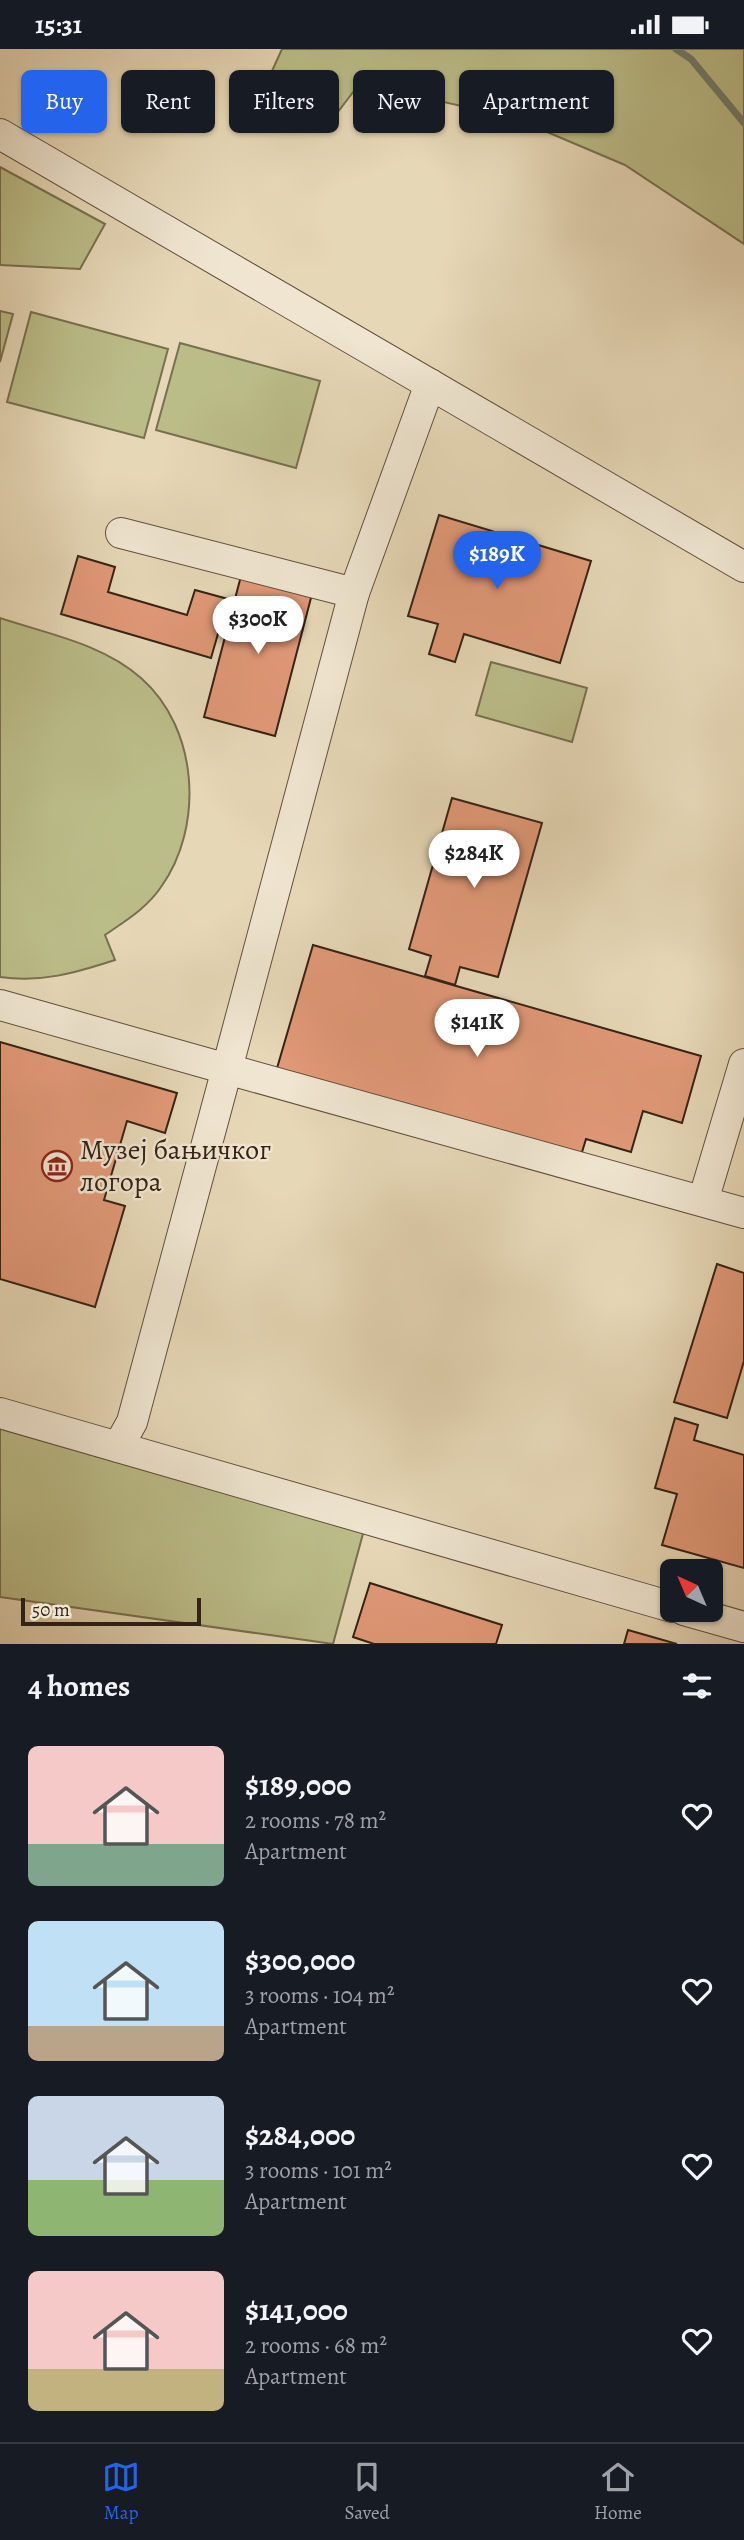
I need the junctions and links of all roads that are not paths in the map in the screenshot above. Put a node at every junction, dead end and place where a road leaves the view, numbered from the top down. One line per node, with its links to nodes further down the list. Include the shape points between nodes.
1 (0, 134): 2 (lane)
2 (430, 384): 4 (lane); 5 (lane)
3 (121, 533): 5 (lane)
4 (744, 567)
5 (354, 593): 8 (lane)
6 (0, 1005): 8 (lane)
7 (744, 1064): 9 (lane)
8 (227, 1069): 9 (lane); 12 (lane, via 132,1422)
9 (703, 1201): 10 (lane)
10 (744, 1213)
11 (0, 1413): 12 (lane)
12 (118, 1447): 13 (lane)
13 (660, 1604)
14 (723, 1621): 15 (lane)
15 (744, 1627)

